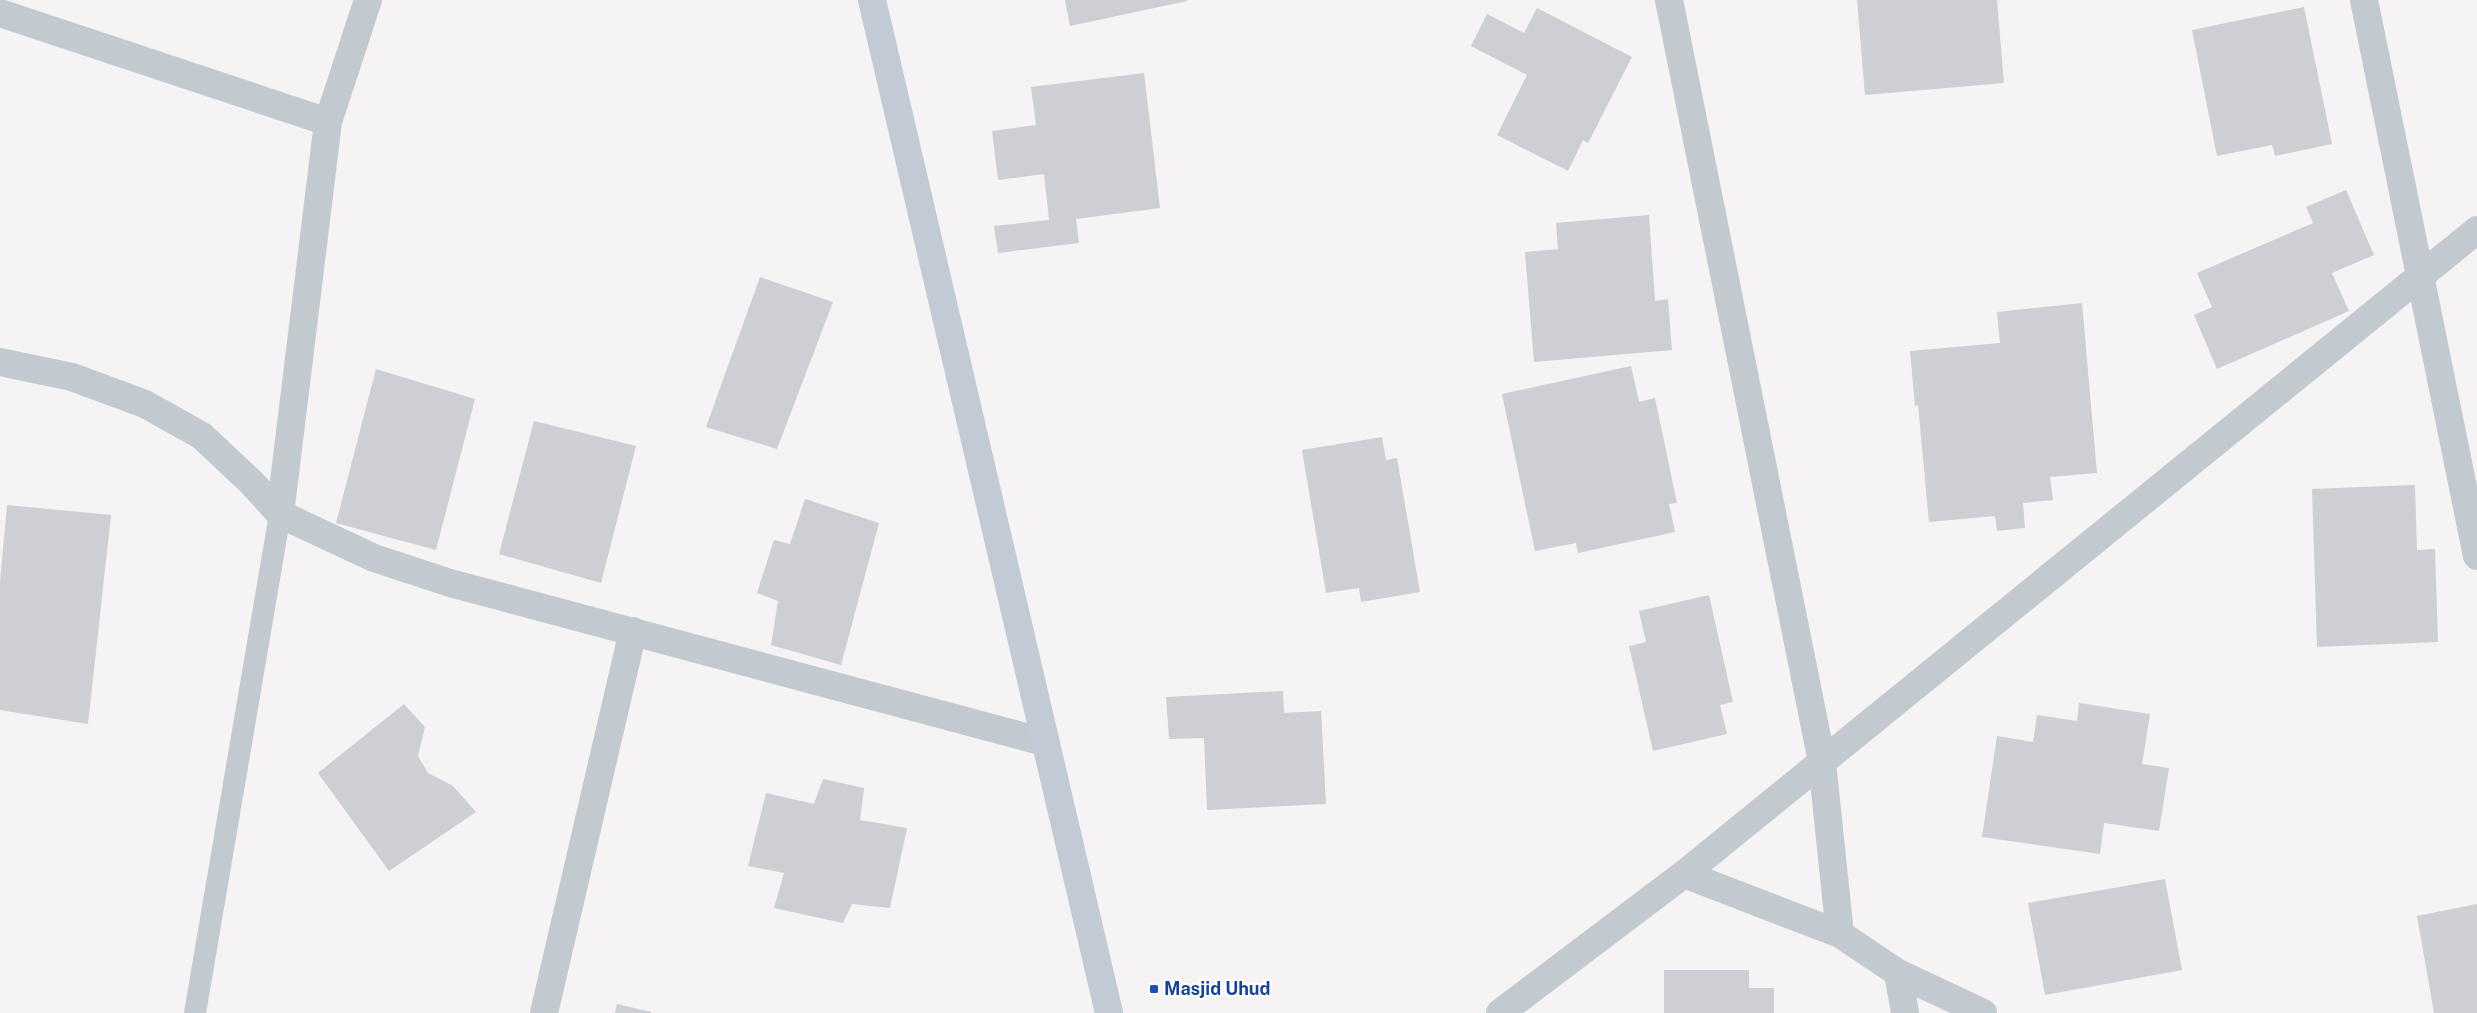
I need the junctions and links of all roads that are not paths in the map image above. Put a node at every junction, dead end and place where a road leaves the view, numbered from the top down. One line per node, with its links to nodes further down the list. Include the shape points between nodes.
1 (368, 0): 6 (street)
2 (872, 0): 13 (main road)
3 (1670, 0): 14 (street)
4 (2364, 0): 8 (street)
5 (0, 13): 6 (street)
6 (328, 122): 10 (street)
7 (2477, 230): 8 (street)
8 (2422, 276): 11 (street); 14 (street)
9 (0, 362): 10 (street, via 72,377 145,404 202,436)
10 (280, 514): 12 (street, via 374,558 450,583); 18 (lane)
11 (2477, 556)
12 (633, 631): 13 (street); 19 (street)
13 (1044, 742): 20 (main road)
14 (1822, 762): 15 (street); 16 (street)
15 (1684, 874): 16 (street); 21 (street)
16 (1840, 934): 17 (street)
17 (1898, 972): 22 (street); 23 (street)
18 (195, 1013)
19 (544, 1013)
20 (1109, 1013)
21 (1500, 1013)
22 (1905, 1013)
23 (1983, 1013)

